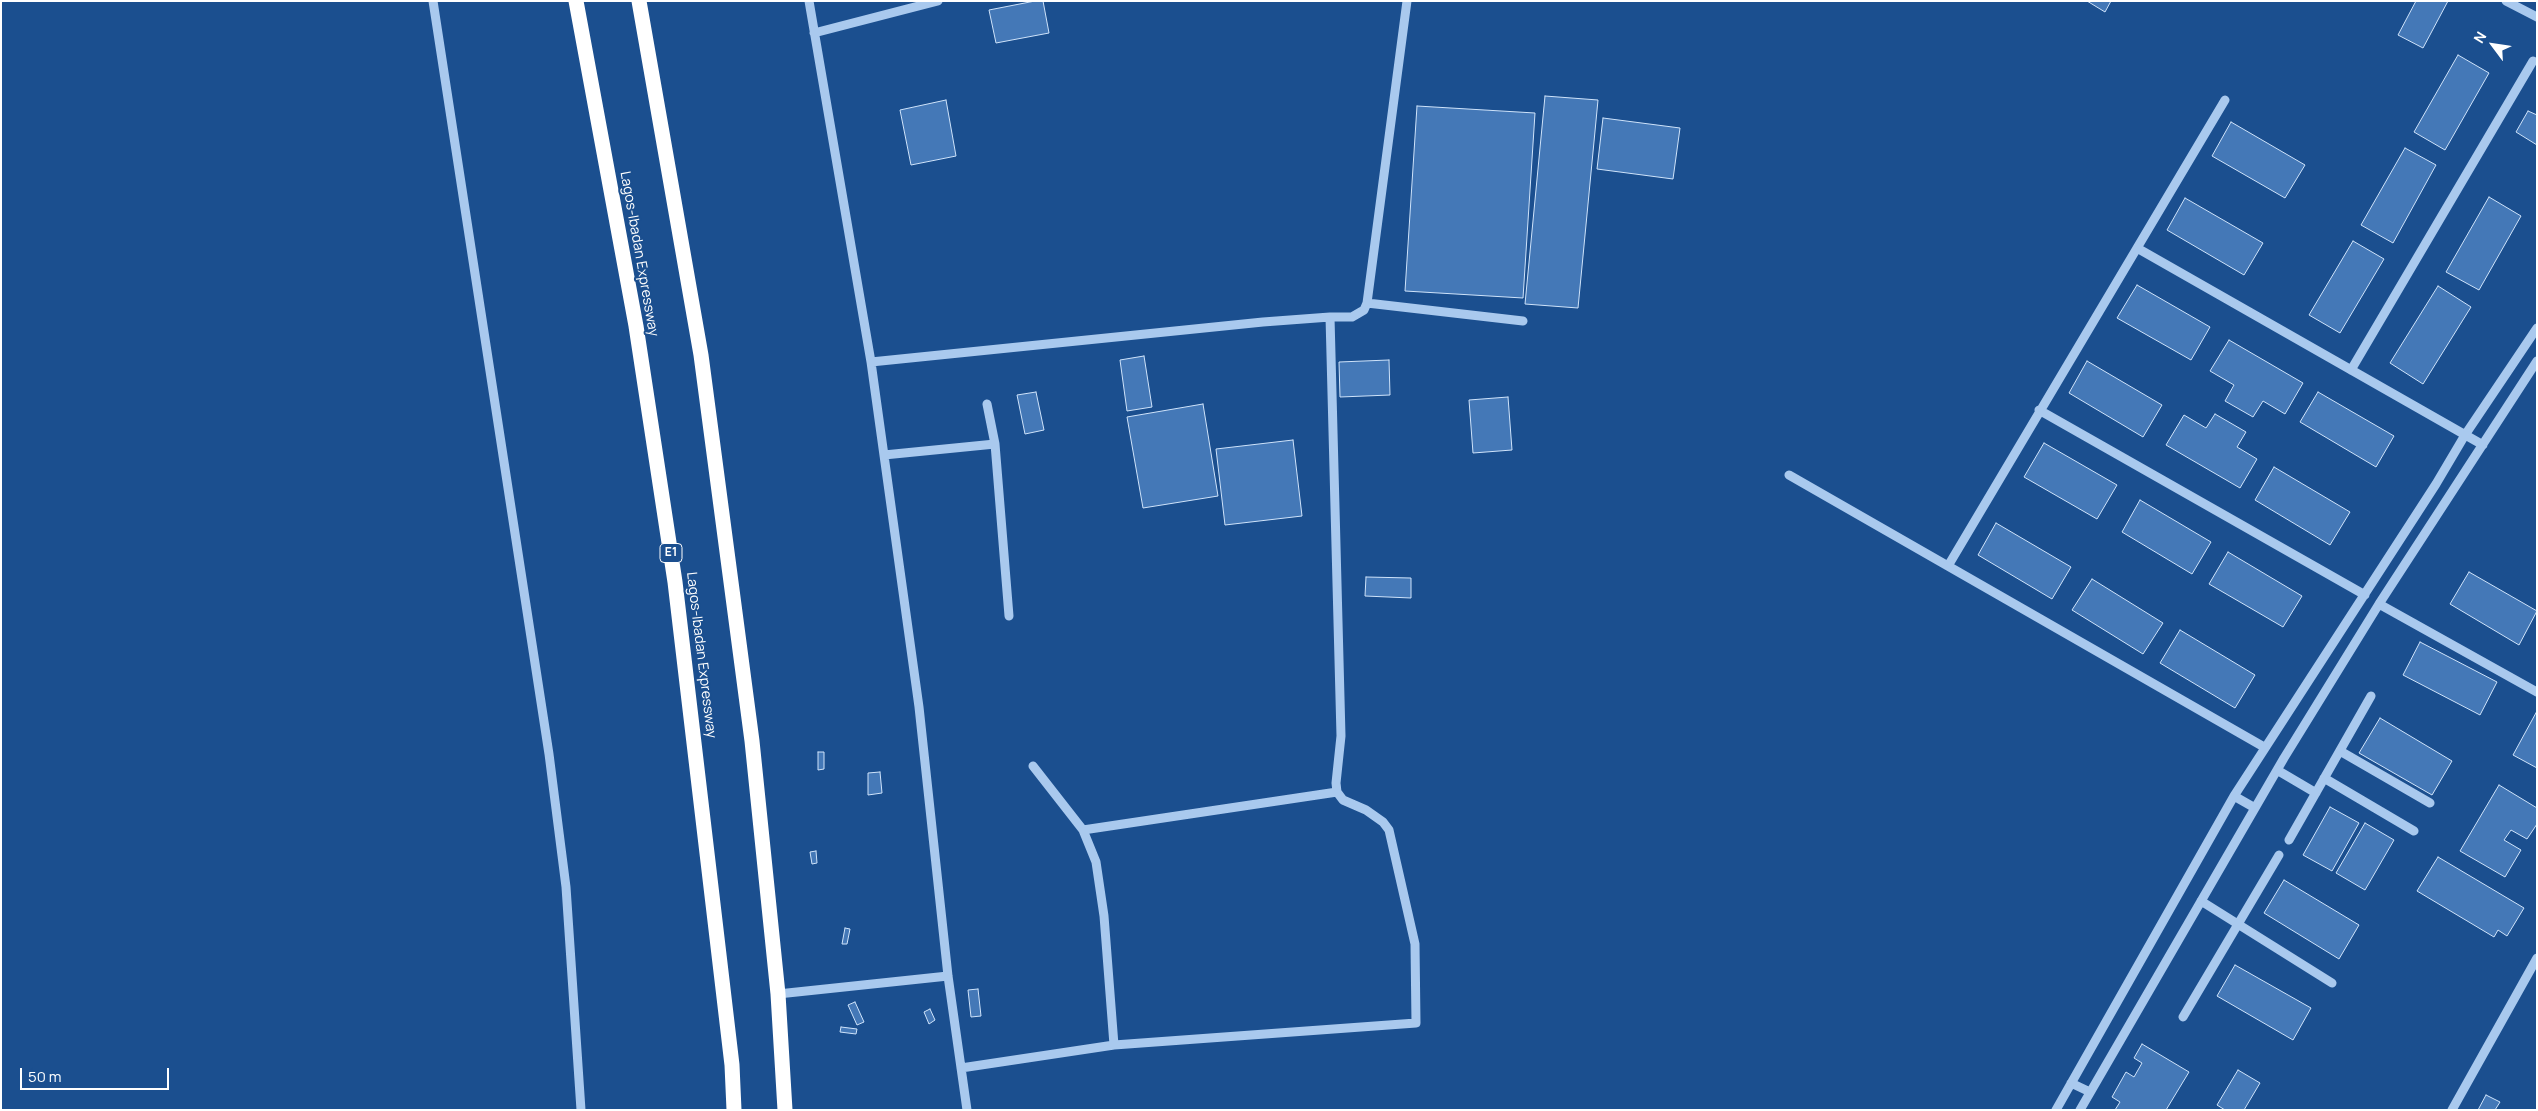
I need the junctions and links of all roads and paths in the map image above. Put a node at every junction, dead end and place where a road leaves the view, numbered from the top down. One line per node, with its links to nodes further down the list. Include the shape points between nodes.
1 (433, 1): 58 (street, via 549,754 566,887)
2 (576, 1): 59 (highway, Lagos-Ibadan Expressway / E1, via 634,316 675,582 732,1064)
3 (639, 1): 52 (highway, via 700,355 752,741)
4 (809, 1): 9 (street)
5 (938, 1): 9 (street)
6 (1407, 1): 13 (street)
7 (2506, 1): 8 (street)
8 (2537, 17)
9 (814, 33): 18 (street)
10 (2533, 60): 19 (street)
11 (2225, 100): 12 (street)
12 (2137, 248): 19 (street); 21 (street)
13 (1367, 303): 14 (street, via 1364,310 1352,317); 15 (street)
14 (1330, 318): 18 (street, via 1262,322); 38 (street, via 1341,736)
15 (1523, 321)
16 (2537, 328): 22 (street)
17 (2537, 361): 24 (street)
18 (872, 362): 25 (street)
19 (2351, 370): 22 (street)
20 (987, 404): 23 (street)
21 (2039, 410): 27 (street); 28 (street)
22 (2465, 435): 24 (street); 28 (street)
23 (995, 444): 25 (street); 30 (street)
24 (2483, 445): 29 (street)
25 (884, 455): 50 (street, via 919,707)
26 (1789, 475): 27 (street)
27 (1948, 566): 33 (street)
28 (2365, 595): 33 (street)
29 (2379, 604): 31 (street); 36 (street)
30 (1009, 616)
31 (2537, 692)
32 (2372, 696): 34 (street)
33 (2264, 748): 40 (street)
34 (2340, 751): 37 (street); 41 (street)
35 (1033, 766): 43 (street)
36 (2277, 770): 39 (street); 42 (street)
37 (2324, 778): 39 (street); 44 (street)
38 (1337, 792): 43 (street); 54 (street, via 1352,806 1366,810 1383,822 1389,830 1416,944 1416,1023)
39 (2316, 793): 45 (street)
40 (2234, 796): 42 (street); 56 (street)
41 (2430, 804)
42 (2255, 808): 47 (street)
43 (1084, 830): 54 (street, via 1096,862 1104,916)
44 (2414, 831)
45 (2289, 840)
46 (2279, 854): 48 (street)
47 (2201, 901): 48 (street); 57 (street)
48 (2238, 924): 51 (street); 53 (street)
49 (2537, 958): 64 (street)
50 (948, 976): 52 (street); 55 (street)
51 (2332, 983)
52 (778, 994): 60 (highway)
53 (2183, 1017)
54 (1114, 1044): 55 (street)
55 (961, 1068): 61 (street)
56 (2071, 1083): 57 (street); 62 (street)
57 (2090, 1092): 63 (street)
58 (580, 1110)
59 (734, 1110)
60 (785, 1110)
61 (967, 1110)
62 (2056, 1110)
63 (2080, 1110)
64 (2452, 1110)

